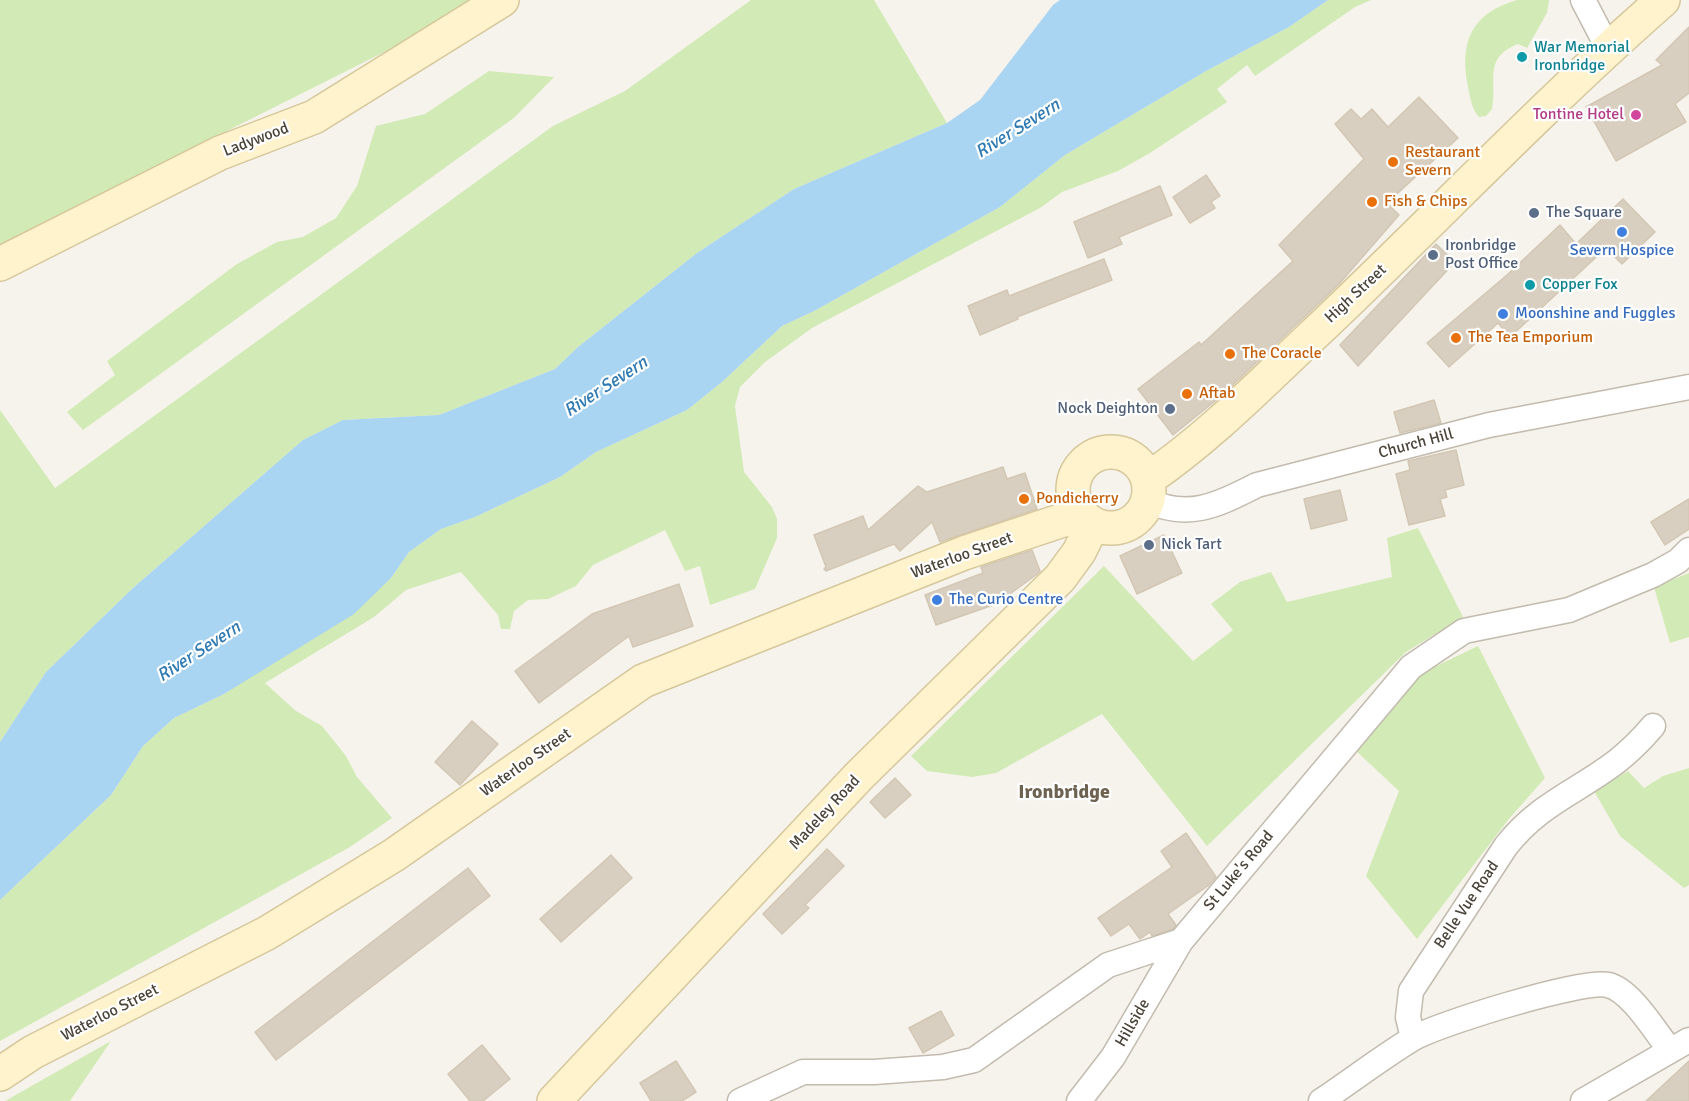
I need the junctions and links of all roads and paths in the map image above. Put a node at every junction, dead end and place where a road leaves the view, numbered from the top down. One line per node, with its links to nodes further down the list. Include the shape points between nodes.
1 (502, 0): 5 (main road, Ladywood, via 314,117 220,153)
2 (1583, 0): 4 (street)
3 (1663, 0): 4 (main road, High Street)
4 (1608, 48): 7 (main road, High Street, via 1382,270)
5 (0, 264)
6 (1689, 387): 7 (street, Church Hill, via 1489,425 1257,485 1196,510 1176,511)
7 (1148, 490): 8 (main road, via 1136,520 1126,526 1115,529); 8 (main road, via 1138,464 1123,453 1099,454 1088,459 1079,468 1073,485 1075,504)
8 (1087, 519): 14 (main road, Waterloo Street, via 954,557 643,681 394,855 267,933 33,1052); 15 (main road, Madeley Road, via 1079,552 1060,578 859,776)
9 (1689, 550): 11 (street, St Luke's Road, via 1653,575 1569,610 1464,631 1412,667)
10 (1653, 726): 12 (street, Belle Vue Road, via 1617,761 1539,811 1506,846 1411,991 1408,1017)
11 (1181, 941): 16 (street, via 1108,965 974,1060 931,1068 803,1072); 17 (street, Hillside, via 1113,1058)
12 (1413, 1038): 13 (street, via 1517,1003 1607,984); 18 (street)
13 (1680, 1045): 19 (street)
14 (0, 1074)
15 (554, 1101)
16 (740, 1101)
17 (1079, 1101)
18 (1321, 1101)
19 (1583, 1101)

